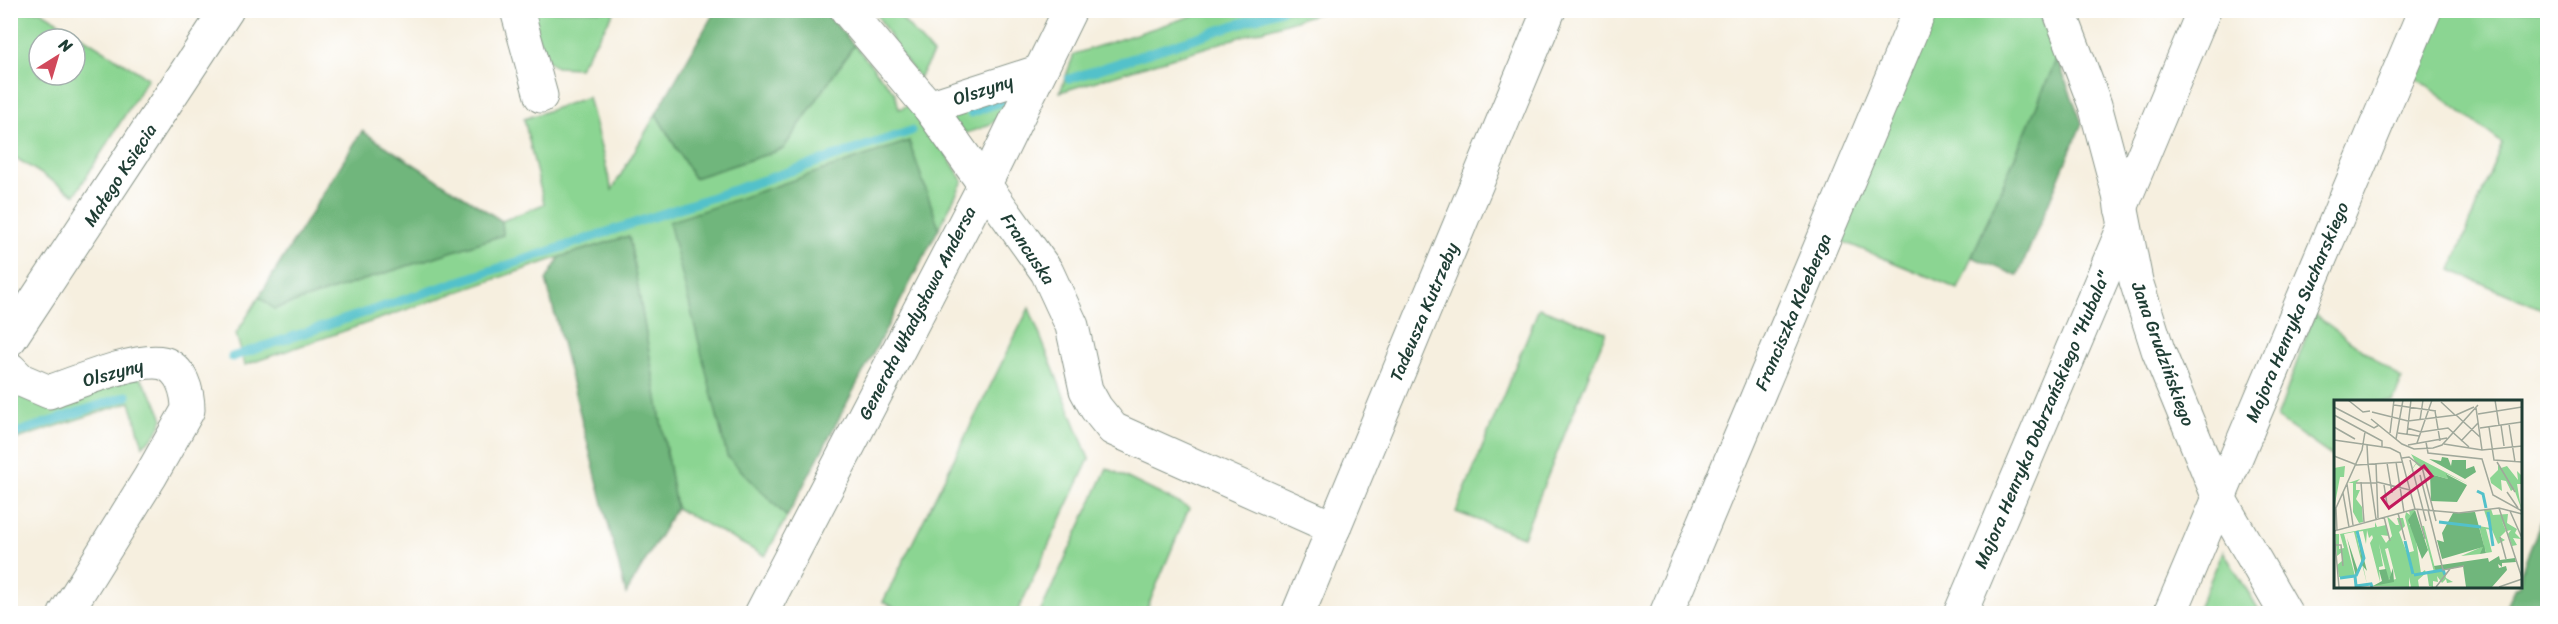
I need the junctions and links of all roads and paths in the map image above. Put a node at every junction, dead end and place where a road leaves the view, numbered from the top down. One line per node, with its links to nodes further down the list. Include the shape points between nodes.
1 (227, 10): 15 (street, Małego Księcia)
2 (517, 10): 11 (street)
3 (847, 10): 12 (street, Francuska)
4 (1070, 10): 10 (street, Generała Władysława Andersa)
5 (1549, 10): 18 (street, Tadeusza Kutrzeby)
6 (1920, 10): 22 (street, Franciszka Kleeberga)
7 (2059, 10): 14 (street, Jana Grudzińskiego, via 2095,105)
8 (2204, 10): 14 (street, Majora Henryka Dobrzańskiego "Hubala")
9 (2425, 10): 17 (street, Majora Henryka Sucharskiego)
10 (1038, 72): 12 (street, Olszyny); 13 (street, Generała Władysława Andersa)
11 (541, 96)
12 (929, 107): 13 (street, Francuska)
13 (984, 186): 18 (street, Francuska, via 1047,272 1072,326 1086,390 1113,429); 20 (street, Generała Władysława Andersa)
14 (2122, 217): 17 (street, Jana Grudzińskiego, via 2136,281 2158,350); 23 (street, Majora Henryka Dobrzańskiego "Hubala")
15 (10, 339)
16 (10, 369): 19 (street, Olszyny, via 21,380 49,392 146,362 164,363 185,386 188,410)
17 (2219, 498): 24 (street, Majora Henryka Sucharskiego); 25 (street, Jana Grudzińskiego)
18 (1334, 528): 21 (street, Tadeusza Kutrzeby)
19 (65, 614)
20 (761, 614)
21 (1298, 614)
22 (1666, 614)
23 (1960, 614)
24 (2169, 614)
25 (2286, 614)

